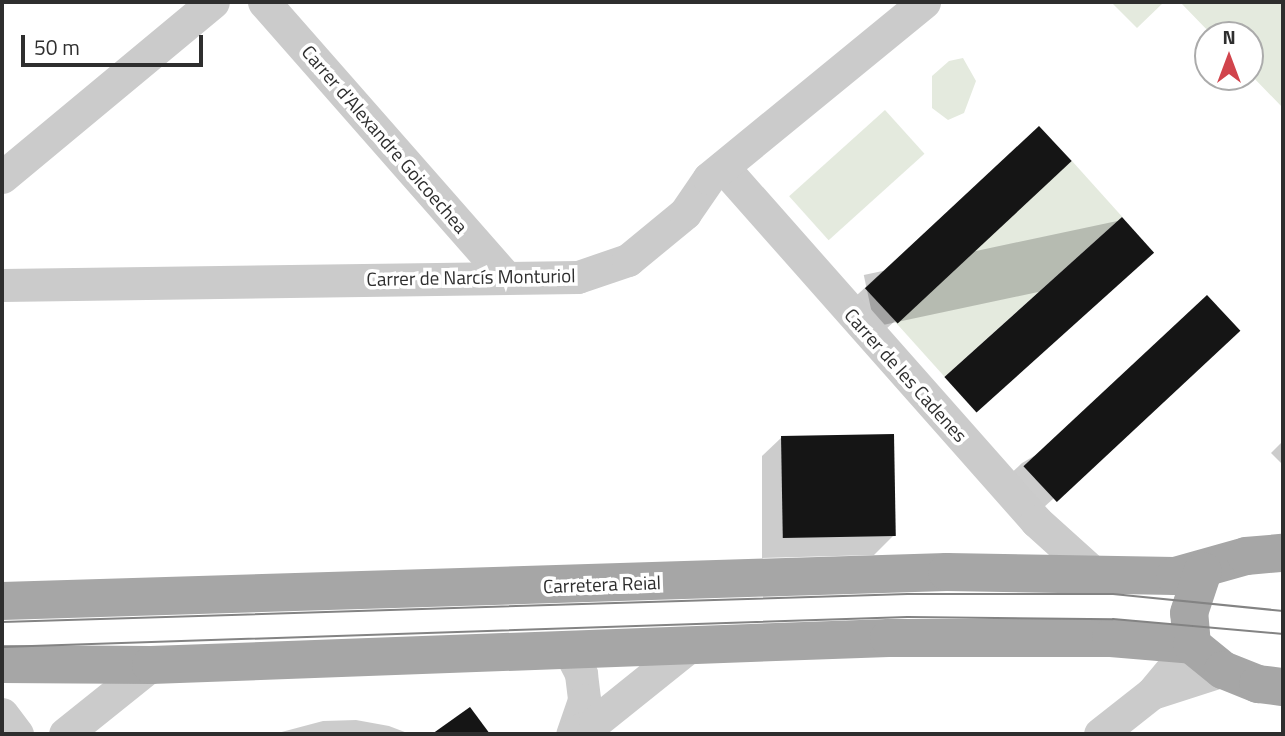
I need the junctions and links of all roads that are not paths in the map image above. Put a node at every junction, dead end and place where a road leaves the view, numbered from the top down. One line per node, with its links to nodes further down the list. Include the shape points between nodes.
1 (213, 2): 5 (street)
2 (264, 2): 6 (street, Carrer d'Alexandre Goicoechea)
3 (924, 2): 4 (street, Carrer de Narcís Monturiol)
4 (723, 167): 6 (street, Carrer de Narcís Monturiol, via 709,178 685,213 628,260 578,277); 10 (street, Carrer de les Cadenes, via 1036,521)
5 (2, 177)
6 (506, 277): 7 (street, Carrer de Narcís Monturiol)
7 (2, 285)
8 (1283, 553): 9 (main road, Carretera Reial, via 1246,556)
9 (1203, 570): 10 (main road, Carretera Reial, via 1175,576); 16 (main road, via 1189,613)
10 (1096, 575): 11 (main road, Carretera Reial, via 947,572)
11 (2, 601)
12 (2, 622): 13 (main road)
13 (2, 635)
14 (1136, 639): 15 (main road, via 889,638); 16 (main road); 21 (street, via 1156,656)
15 (692, 644): 17 (main road); 26 (street, via 595,722)
16 (1192, 645): 20 (main road); 21 (street)
17 (568, 648): 19 (main road); 26 (street, via 581,674 584,700)
18 (2, 664): 19 (main road)
19 (151, 665): 25 (street)
20 (1223, 670): 21 (street); 22 (main road, via 1258,684)
21 (1158, 684): 27 (street)
22 (1283, 687)
23 (2, 714): 24 (street)
24 (17, 734)
25 (65, 734)
26 (573, 734)
27 (1100, 734)

